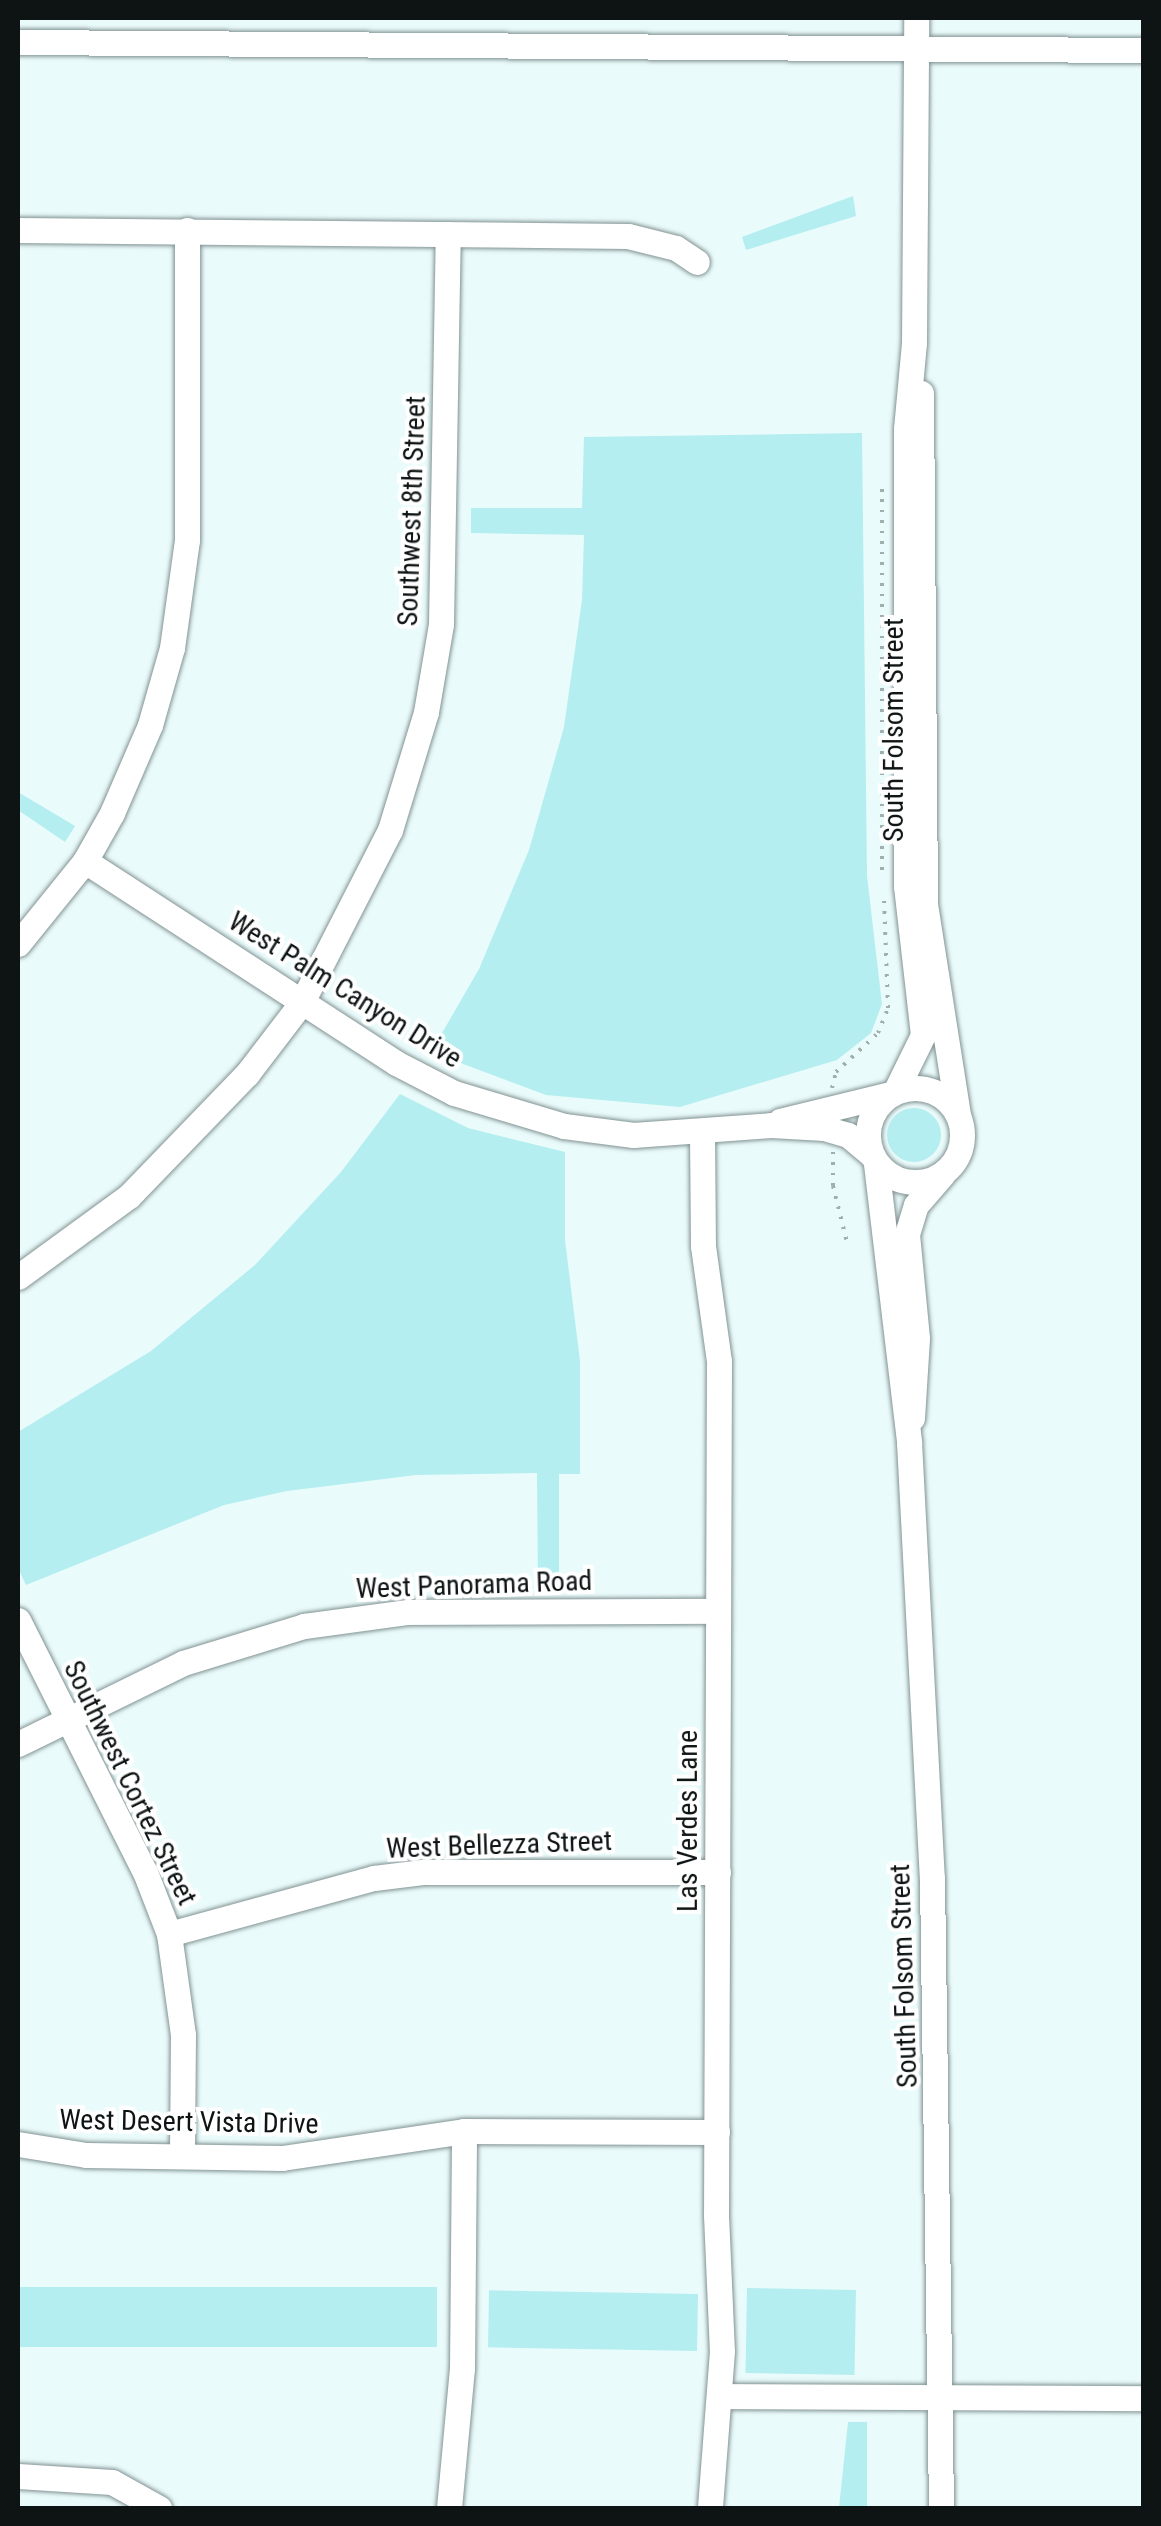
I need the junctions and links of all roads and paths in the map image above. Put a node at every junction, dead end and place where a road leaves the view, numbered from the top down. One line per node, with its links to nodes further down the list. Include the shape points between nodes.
1 (916, 18): 4 (street, South Folsom Street)
2 (542, 30): 3 (street); 4 (street)
3 (18, 42)
4 (916, 46): 5 (street); 10 (street, South Folsom Street)
5 (1144, 50)
6 (18, 230): 7 (street)
7 (186, 230): 8 (street); 12 (street, via 187,540 178,618 150,725)
8 (448, 234): 9 (street, via 628,236 676,248); 14 (street, Southwest 8th Street, via 446,572 426,712 390,830)
9 (697, 262)
10 (914, 343): 15 (street, South Folsom Street, via 906,429 906,886 923,1036); 17 (street, South Folsom Street, via 925,428 925,904)
11 (882, 479): 16 (path, via 881,848 891,993 878,1033 836,1072)
12 (85, 861): 13 (street); 14 (street, West Palm Canyon Drive)
13 (18, 944)
14 (302, 1002): 19 (street, West Palm Canyon Drive, via 410,1070 518,1115 632,1134); 24 (street, Southwest 8th Street, via 168,1160 88,1229)
15 (893, 1093): 17 (street, via 924,1088); 18 (street, West Palm Canyon Drive); 21 (street, via 868,1127)
16 (832, 1096)
17 (958, 1115): 22 (street, via 961,1147)
18 (770, 1124): 19 (street, West Palm Canyon Drive); 21 (street, West Palm Canyon Drive, via 833,1129)
19 (702, 1133): 26 (street, Las Verdes Lane, via 703,1246 718,1362)
20 (833, 1146): 23 (path, via 833,1186)
21 (874, 1158): 22 (street, via 900,1180); 25 (street, South Folsom Street)
22 (942, 1174): 25 (street, South Folsom Street, via 916,1204 907,1234 917,1338)
23 (848, 1246)
24 (18, 1276)
25 (908, 1442): 37 (street, South Folsom Street, via 936,1988)
26 (718, 1611): 28 (street, West Panorama Road, via 356,1616 228,1647); 30 (street, Las Verdes Lane)
27 (18, 1620): 28 (street, Southwest Cortez Street)
28 (67, 1717): 29 (street, West Panorama Road); 31 (street, Southwest Cortez Street)
29 (18, 1744)
30 (718, 1872): 31 (street, West Bellezza Street, via 424,1872 374,1878); 33 (street, Las Verdes Lane)
31 (169, 1934): 35 (street, Southwest Cortez Street, via 184,2035)
32 (464, 2131): 33 (street, West Desert Vista Drive); 35 (street, West Desert Vista Drive, via 308,2157); 41 (street, via 462,2368)
33 (717, 2132): 36 (street, Las Verdes Lane)
34 (18, 2144): 35 (street, West Desert Vista Drive, via 86,2155)
35 (182, 2156)
36 (722, 2396): 37 (street); 42 (street, Las Verdes Lane)
37 (942, 2398): 38 (street); 43 (street, South Folsom Street)
38 (1144, 2398)
39 (18, 2476): 40 (street, via 112,2482)
40 (160, 2508)
41 (449, 2508)
42 (710, 2508)
43 (941, 2508)

